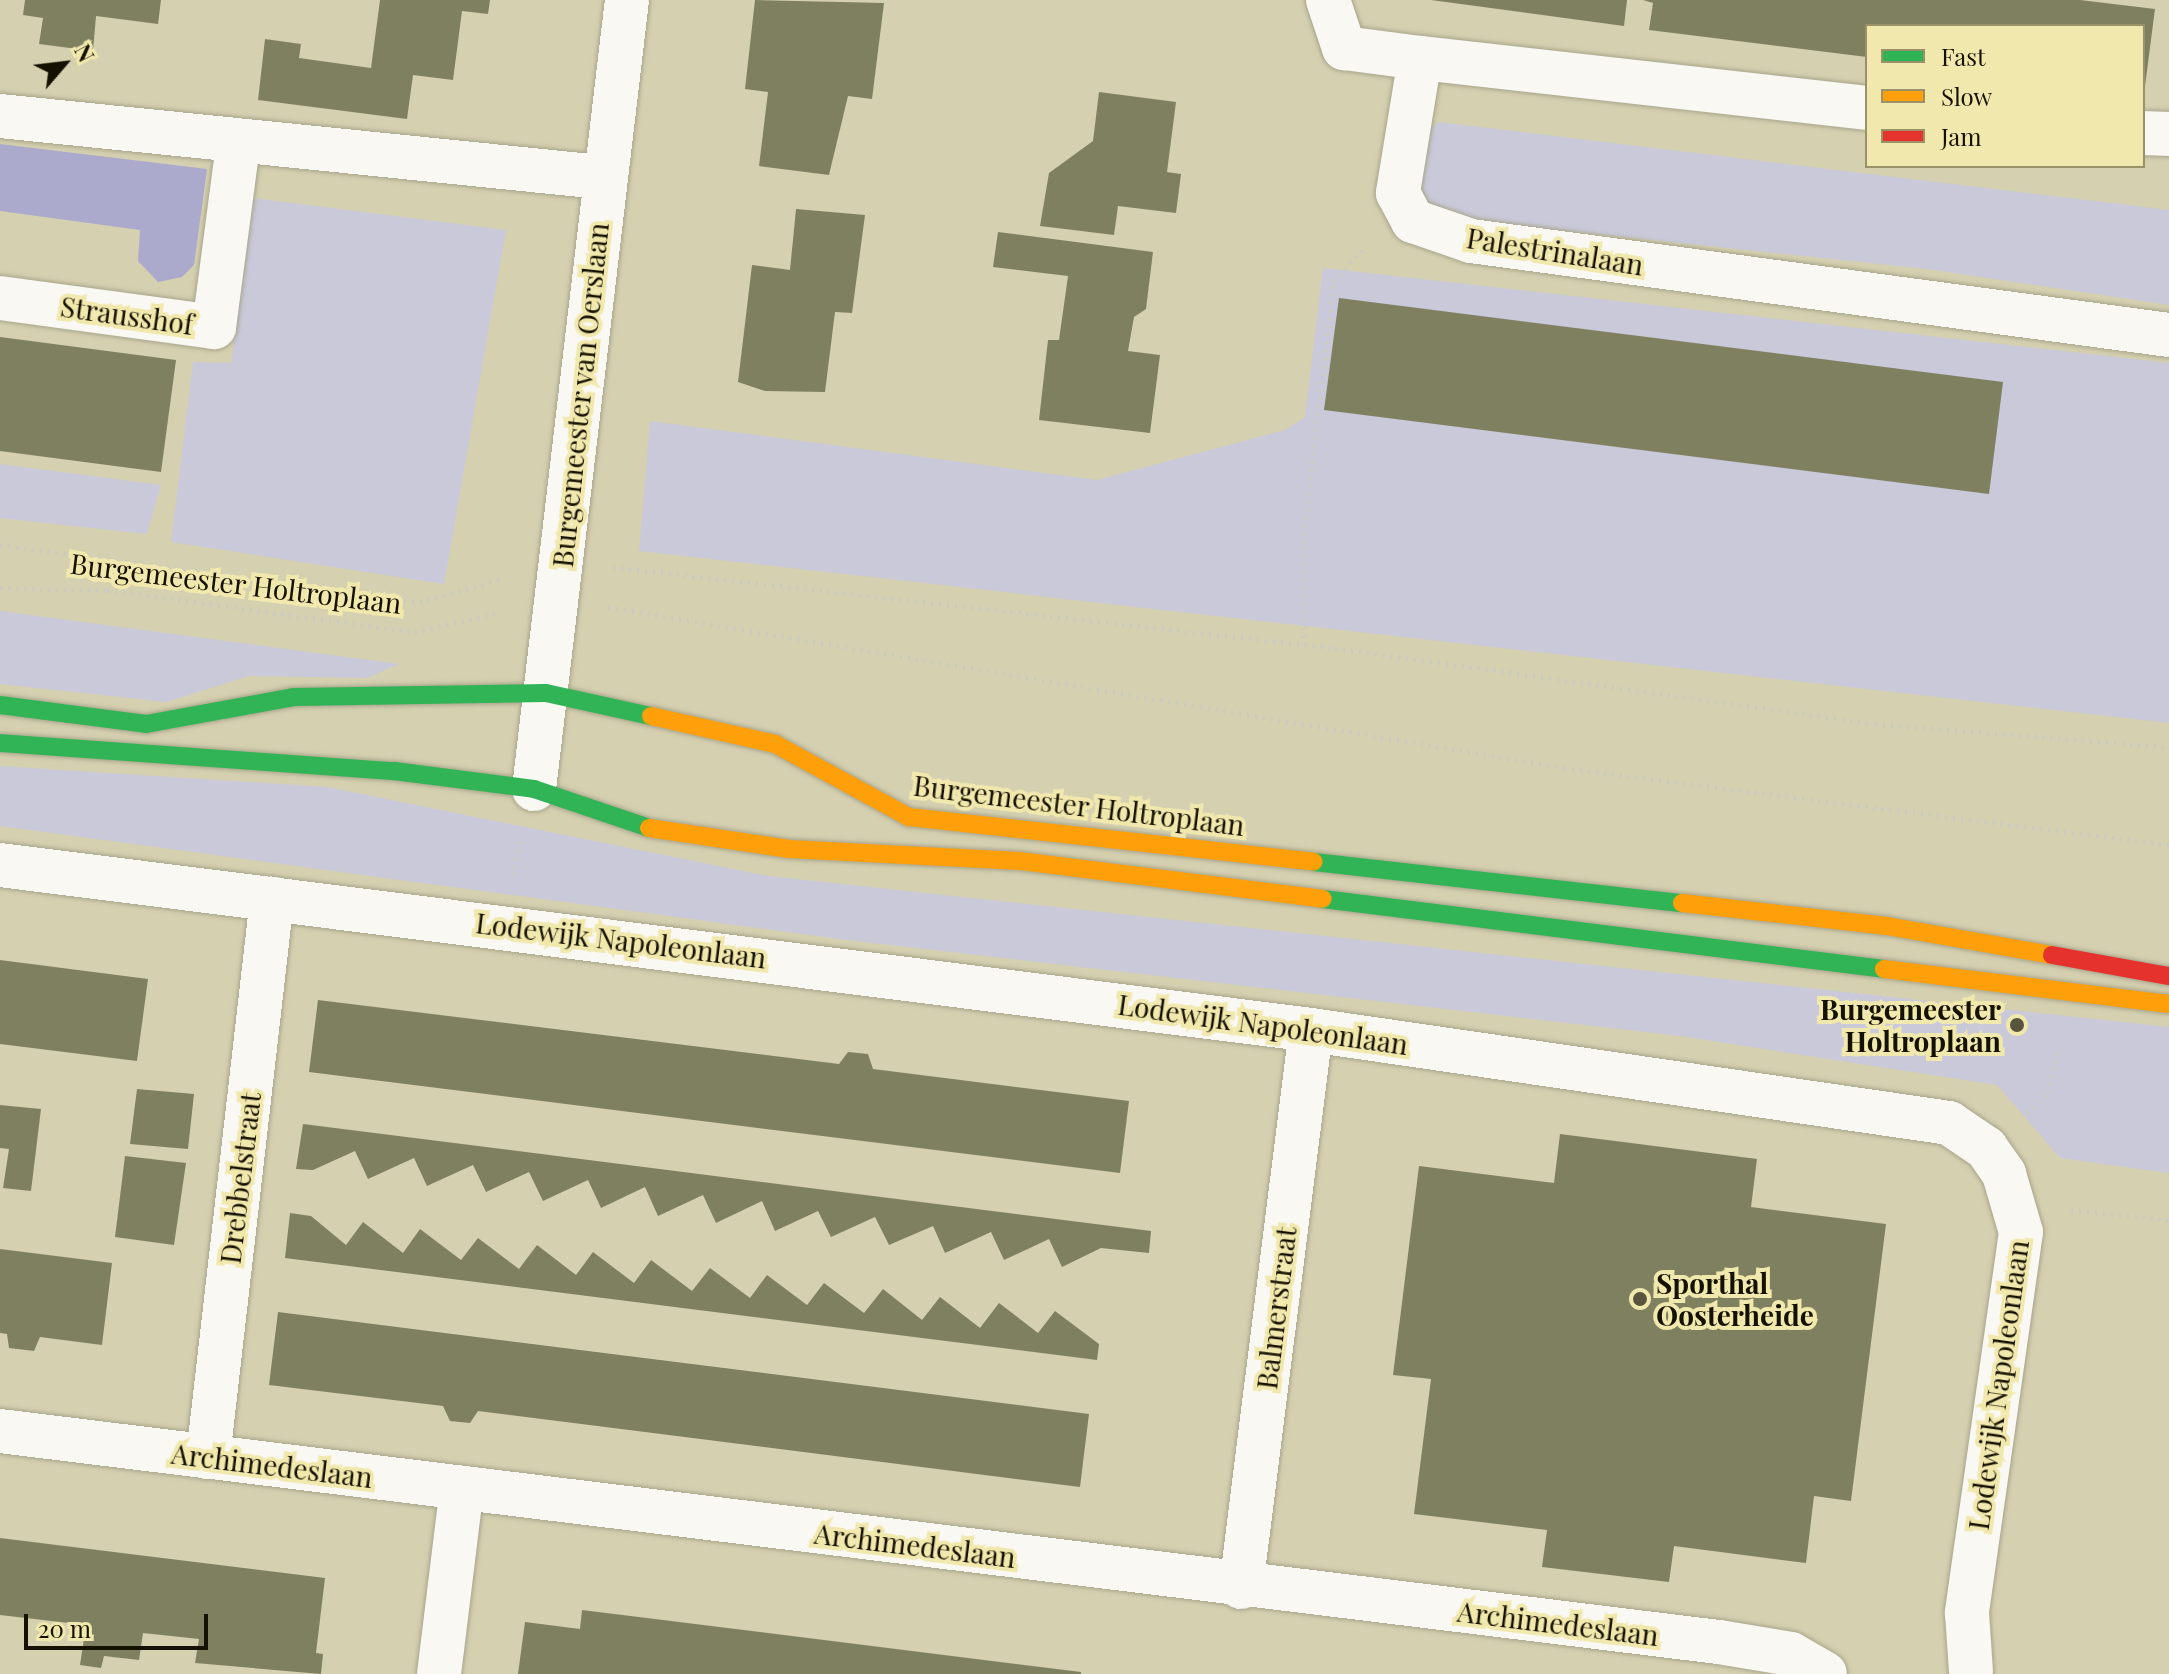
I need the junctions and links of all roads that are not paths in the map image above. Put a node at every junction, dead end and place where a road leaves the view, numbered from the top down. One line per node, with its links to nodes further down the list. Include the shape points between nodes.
1 (627, 0): 9 (street, Burgemeester van Oerslaan)
2 (1328, 0): 3 (street, via 1344,48)
3 (1420, 58): 4 (street); 11 (street, Palestrinalaan, via 1398,193 1413,221 1471,241)
4 (1865, 108)
5 (0, 116): 8 (street)
6 (2145, 133): 7 (street)
7 (2169, 134)
8 (238, 144): 9 (street); 10 (street, Strausshof, via 214,327)
9 (601, 177): 12 (street, Burgemeester van Oerslaan)
10 (0, 298)
11 (2169, 335)
12 (546, 693): 13 (street, Burgemeester Holtroplaan, via 294,697 146,724); 15 (street, Burgemeester van Oerslaan); 18 (street, Burgemeester Holtroplaan, via 775,744 909,817 1887,926)
13 (0, 705)
14 (0, 743): 15 (street, via 394,771)
15 (534, 789): 19 (street, via 649,828 789,849 1020,861)
16 (0, 865): 17 (street, Lodewijk Napoleonlaan)
17 (272, 899): 20 (street, Lodewijk Napoleonlaan); 22 (street, Drebbelstraat)
18 (2169, 976)
19 (2169, 1004)
20 (1311, 1030): 24 (street, Balmerstraat); 25 (street, Lodewijk Napoleonlaan, via 1892,1113 1949,1123 1986,1148 2021,1232 1967,1613)
21 (0, 1431): 22 (street, Archimedeslaan)
22 (208, 1457): 23 (street, Archimedeslaan)
23 (462, 1488): 24 (street, Archimedeslaan); 26 (street)
24 (1241, 1587): 27 (street, Archimedeslaan, via 1719,1642 1791,1654)
25 (1974, 1673)
26 (439, 1674)
27 (1825, 1674)

